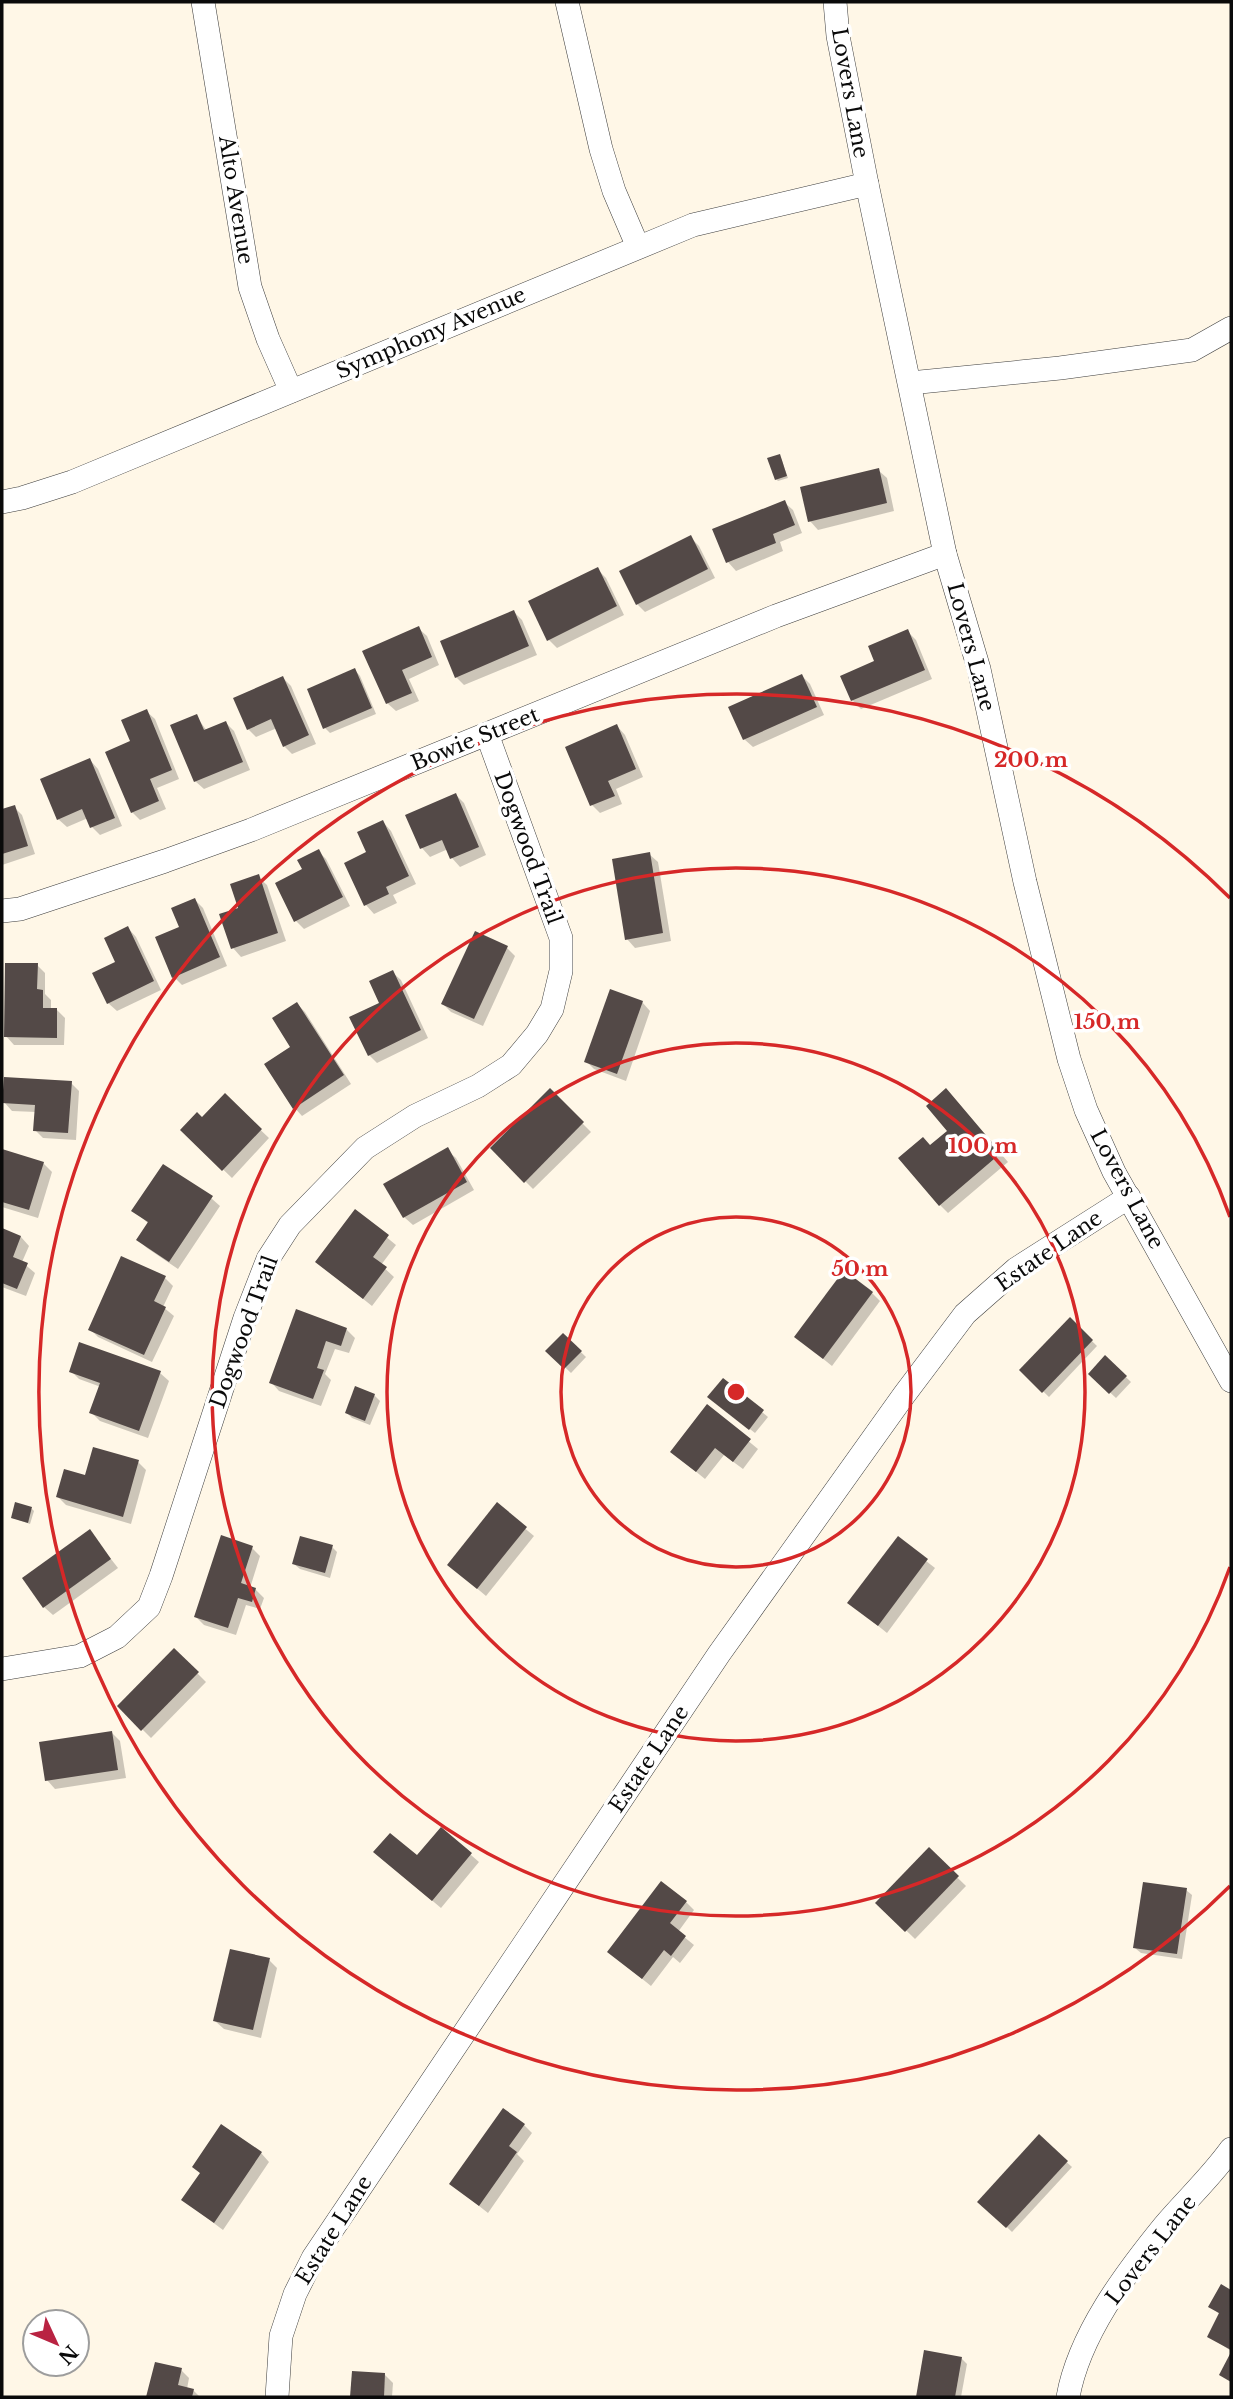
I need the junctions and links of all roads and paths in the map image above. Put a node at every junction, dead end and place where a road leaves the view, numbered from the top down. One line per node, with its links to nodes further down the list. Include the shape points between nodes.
1 (203, 2): 8 (street, Alto Avenue, via 250,287)
2 (567, 2): 5 (street, via 601,149)
3 (835, 2): 4 (street, Lovers Lane)
4 (867, 184): 5 (street, Symphony Avenue, via 713,219); 7 (street, Lovers Lane)
5 (638, 247): 8 (street, Symphony Avenue)
6 (1231, 328): 7 (street, via 1192,350)
7 (910, 383): 10 (street, Lovers Lane)
8 (291, 391): 9 (street, Symphony Avenue, via 72,482)
9 (2, 502)
10 (945, 554): 11 (street, Bowie Street, via 776,616); 13 (street, Lovers Lane, via 979,669 1069,1059 1086,1110)
11 (487, 734): 12 (street, Bowie Street, via 227,839); 15 (street, Dogwood Trail, via 561,938 561,971 552,1009 512,1065 415,1116 365,1149 290,1225 268,1259 244,1318 149,1607 117,1637 80,1656)
12 (2, 911)
13 (1129, 1197): 14 (street, Lovers Lane); 17 (street, Estate Lane, via 1016,1269 965,1314 719,1654 313,2258 281,2336)
14 (1231, 1381)
15 (2, 1669)
16 (1231, 2150): 18 (street, Lovers Lane, via 1116,2290 1089,2337)
17 (277, 2397)
18 (1068, 2397)

